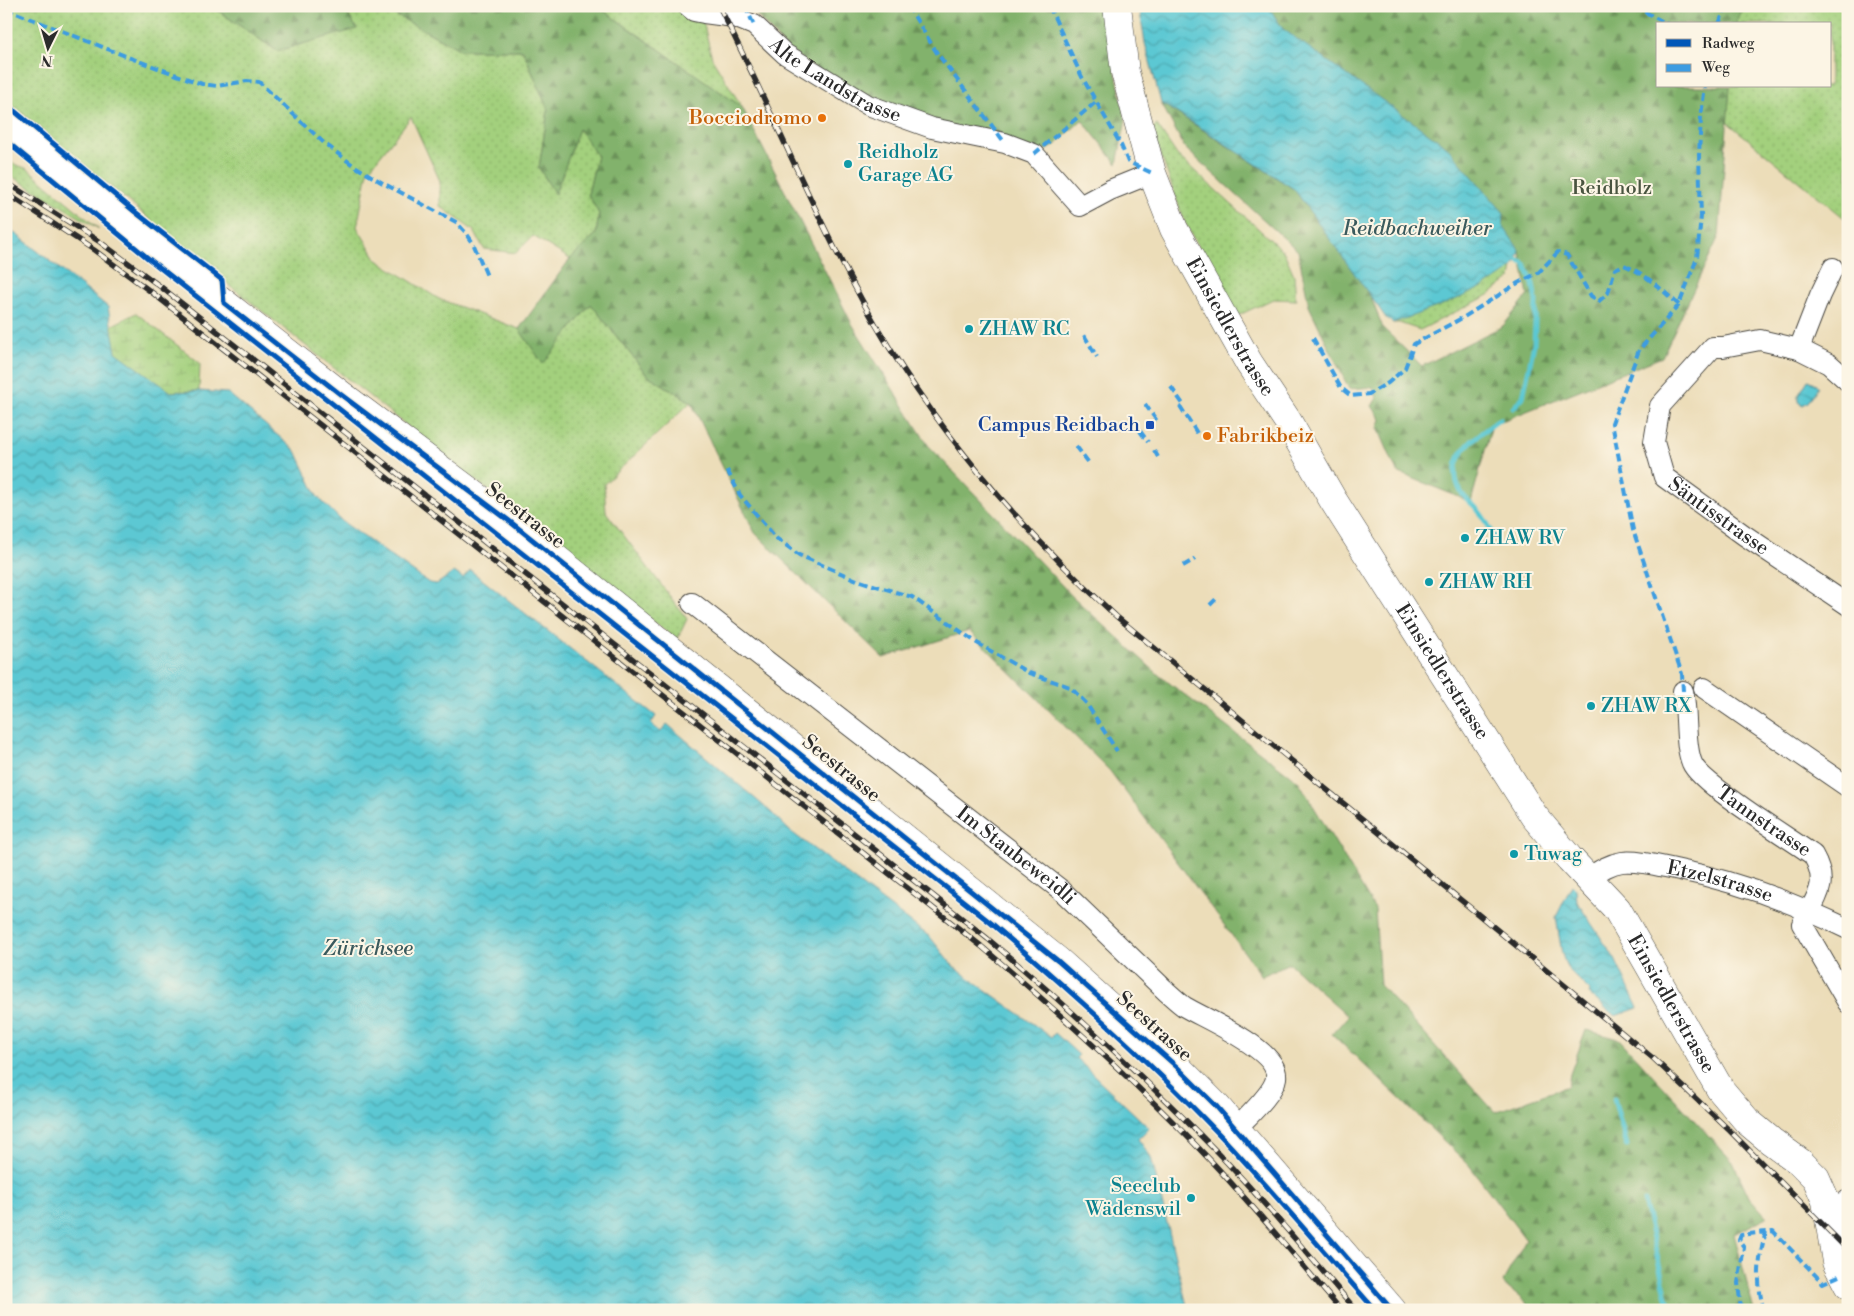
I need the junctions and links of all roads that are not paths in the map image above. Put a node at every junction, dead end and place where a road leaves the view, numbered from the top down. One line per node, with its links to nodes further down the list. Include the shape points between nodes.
1 (688, 6): 4 (street, Alte Landstrasse, via 704,13 743,19 754,25 785,54 868,105 932,128 1005,143 1034,154 1080,206)
2 (1117, 6): 4 (main road, Einsiedlerstrasse, via 1125,72)
3 (6, 124): 17 (main road, Seestrasse, via 224,303 508,520 1058,961 1177,1067)
4 (1152, 173): 13 (main road, Einsiedlerstrasse, via 1174,228 1231,334 1287,420 1333,500 1534,816)
5 (1833, 268): 6 (street)
6 (1799, 350): 7 (street, Säntisstrasse, via 1829,364); 8 (street, Säntisstrasse, via 1760,340 1713,347 1660,406 1654,442 1664,477)
7 (1848, 381)
8 (1844, 600)
9 (692, 603): 17 (street, Im Staubeweidli, via 1061,890 1184,1006 1246,1040 1268,1059 1276,1070 1275,1083)
10 (1704, 688): 12 (street)
11 (1683, 691): 14 (street, Tannstrasse, via 1692,764 1707,782 1814,855 1820,867 1821,884 1818,898)
12 (1848, 787)
13 (1588, 878): 14 (street, Etzelstrasse, via 1604,867 1623,862 1662,866 1709,875); 18 (main road, Einsiedlerstrasse, via 1617,909 1720,1089 1747,1121 1800,1162)
14 (1809, 910): 15 (street, Etzelstrasse); 16 (street, Tannstrasse, via 1802,924)
15 (1848, 929)
16 (1848, 1003)
17 (1236, 1129): 20 (main road, Seestrasse)
18 (1839, 1208): 19 (main road, Einsiedlerstrasse, via 1836,1262)
19 (1848, 1285)
20 (1392, 1310)

